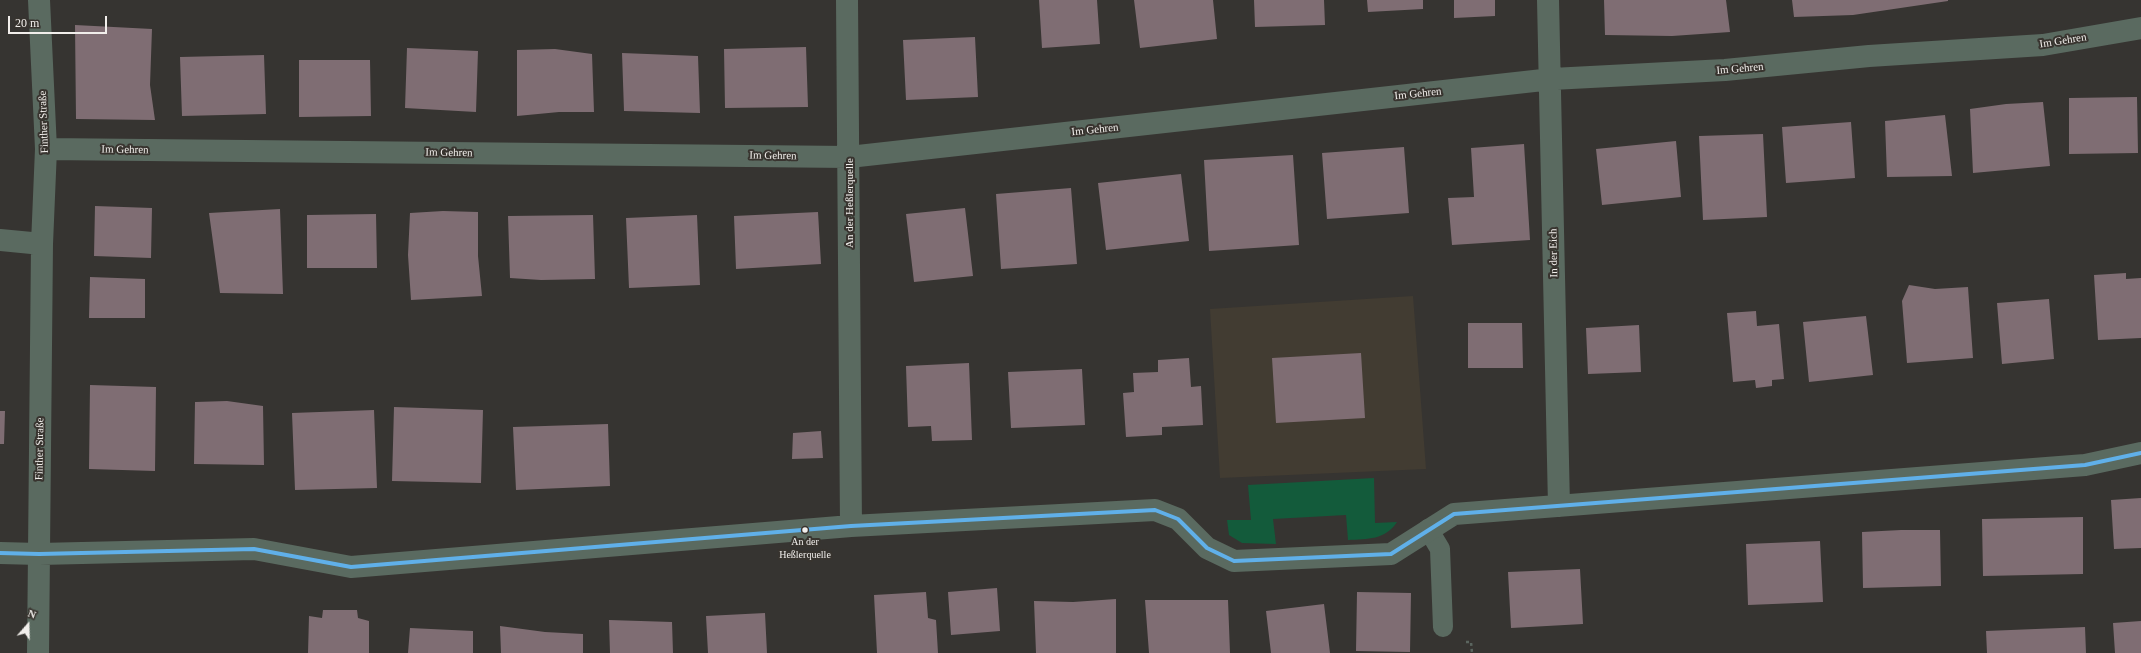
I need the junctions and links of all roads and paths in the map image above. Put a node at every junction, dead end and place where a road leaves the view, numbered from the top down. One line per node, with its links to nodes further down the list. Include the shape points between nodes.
1 (39, 0): 6 (street, Finther Straße)
2 (847, 0): 7 (street, An der Heßlerquelle)
3 (1548, 0): 5 (street, In der Eich)
4 (2141, 28): 5 (street, Im Gehren, via 2043,45 1869,56 1725,70)
5 (1552, 80): 7 (street, Im Gehren); 11 (street, In der Eich)
6 (46, 149): 7 (street, Im Gehren); 9 (street, Finther Straße)
7 (850, 157): 12 (street, An der Heßlerquelle)
8 (0, 240): 9 (street)
9 (42, 244): 15 (street, Finther Straße)
10 (2141, 452): 11 (street, via 2085,465)
11 (1559, 506): 13 (street, via 1454,514)
12 (851, 526): 13 (street, via 1155,510 1178,519 1207,548 1234,561 1391,554); 15 (street, via 351,567 254,549)
13 (1428, 530): 16 (lane, via 1440,549)
14 (0, 553): 15 (street)
15 (39, 554): 17 (street, Finther Straße)
16 (1443, 627)
17 (38, 653)

